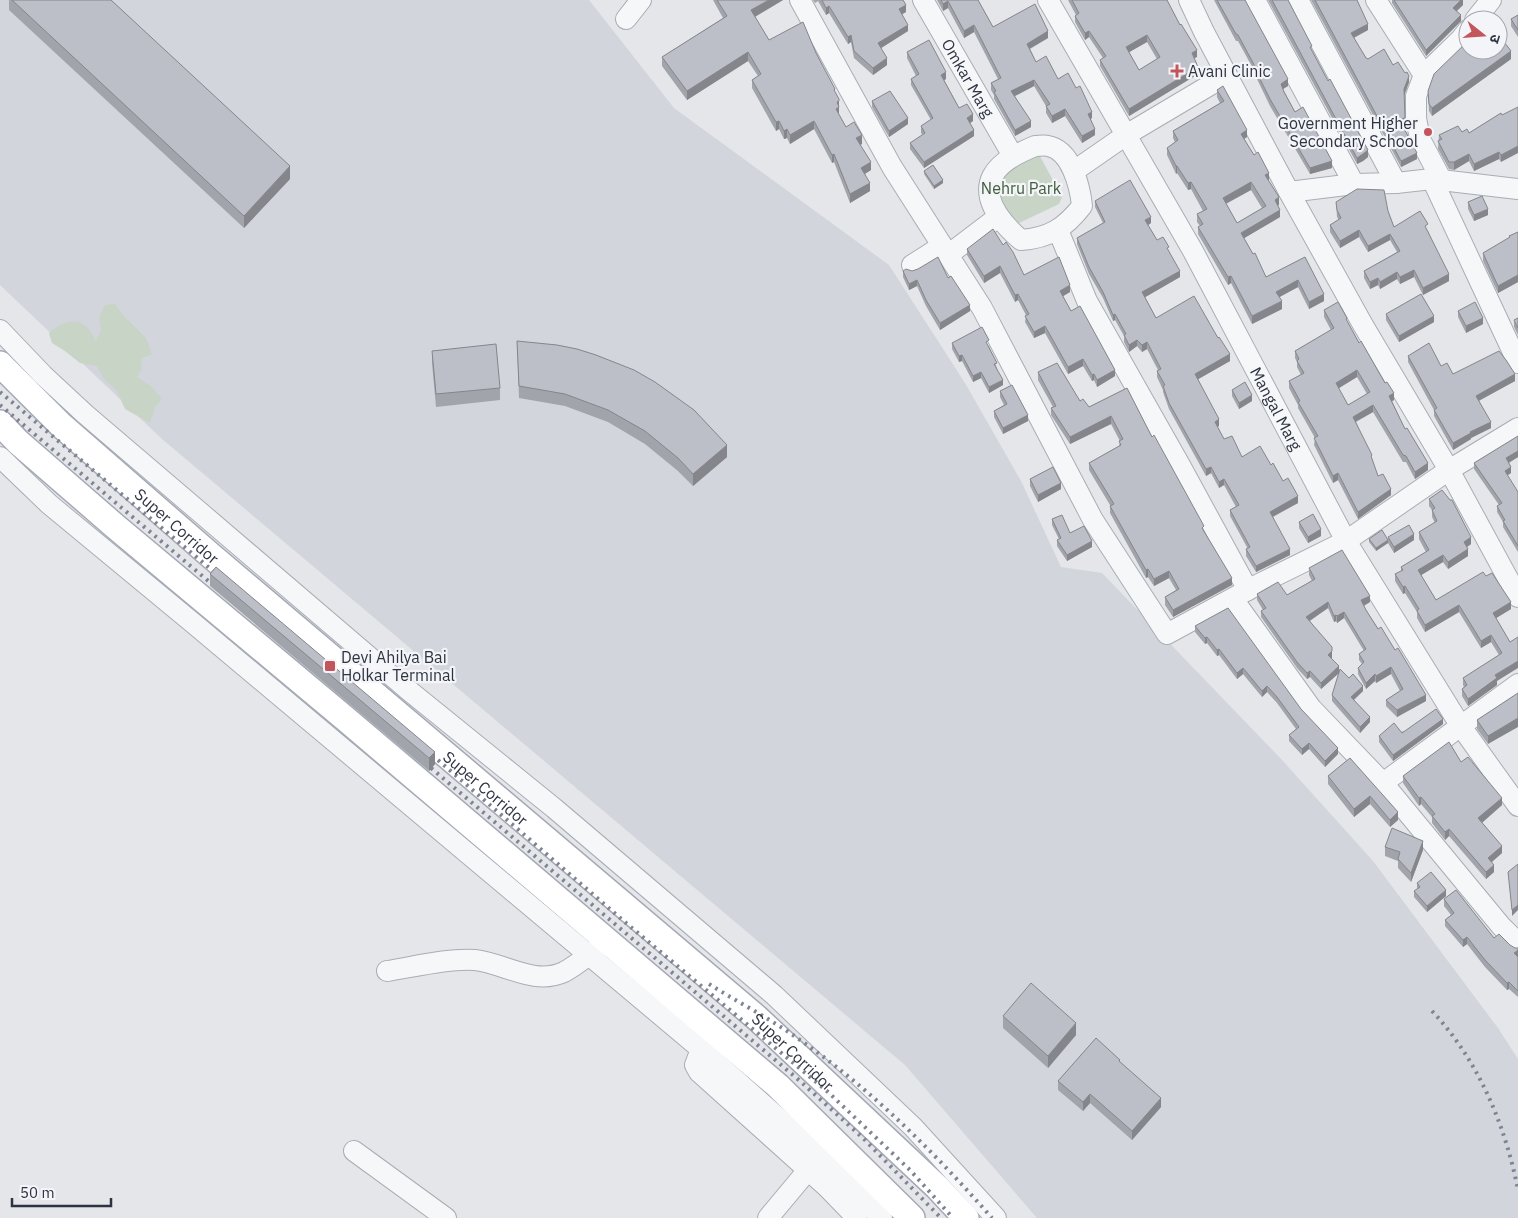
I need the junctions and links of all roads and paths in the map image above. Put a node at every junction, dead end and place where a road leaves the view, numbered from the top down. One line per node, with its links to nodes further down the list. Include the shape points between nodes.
1 (641, 0): 9 (street)
2 (800, 0): 23 (street, via 892,167)
3 (923, 0): 14 (street, Omkar Marg)
4 (1048, 0): 13 (street, Mangal Marg)
5 (1255, 0): 18 (street)
6 (1298, 0): 17 (street)
7 (1376, 0): 11 (street)
8 (1193, 1): 12 (street, via 1204,32)
9 (626, 19)
10 (1458, 42): 11 (street)
11 (1424, 74): 16 (street, via 1416,96 1416,118 1420,139)
12 (1227, 75): 13 (street); 20 (street)
13 (1126, 136): 15 (street); 32 (street, Mangal Marg, via 1193,251)
14 (1013, 156): 15 (street, via 1035,146 1048,146 1061,152); 21 (street, via 997,169 990,181 990,196)
15 (1074, 171): 22 (street, via 1082,206)
16 (1436, 179): 17 (street); 19 (street); 26 (street)
17 (1396, 183): 18 (street)
18 (1354, 184): 20 (street)
19 (1518, 189)
20 (1289, 192): 31 (street)
21 (998, 218): 22 (street, via 1021,240 1038,239); 23 (street)
22 (1058, 230): 33 (street, via 1087,301 1181,466)
23 (945, 251): 24 (street); 33 (street, via 982,308 1093,520 1167,634)
24 (912, 265)
25 (0, 330): 52 (street, via 84,414 774,995 912,1127)
26 (1518, 363)
27 (0, 364): 51 (main road, Super Corridor, via 62,426 210,554 757,1018 937,1186)
28 (0, 423): 39 (main road, via 116,527)
29 (1518, 428): 31 (street)
30 (0, 457): 41 (street, via 49,504)
31 (1449, 470): 32 (street); 34 (street)
32 (1346, 541): 33 (street); 36 (street, Mangal Marg)
33 (1240, 594): 37 (street, via 1311,708)
34 (1518, 597)
35 (1518, 684): 36 (street)
36 (1460, 725): 37 (street); 38 (street, Mangal Marg)
37 (1383, 783): 40 (street)
38 (1518, 806)
39 (608, 942): 41 (street); 50 (main road, via 778,1086)
40 (1518, 944)
41 (588, 956): 42 (street, via 564,972 542,977 474,960); 43 (street)
42 (388, 971)
43 (701, 1049): 45 (street, via 695,1065 699,1072); 49 (street, via 792,1130)
44 (354, 1151): 46 (street)
45 (808, 1170): 47 (street); 48 (street)
46 (446, 1218)
47 (768, 1218)
48 (857, 1218)
49 (882, 1218)
50 (912, 1218)
51 (966, 1218)
52 (996, 1218)

